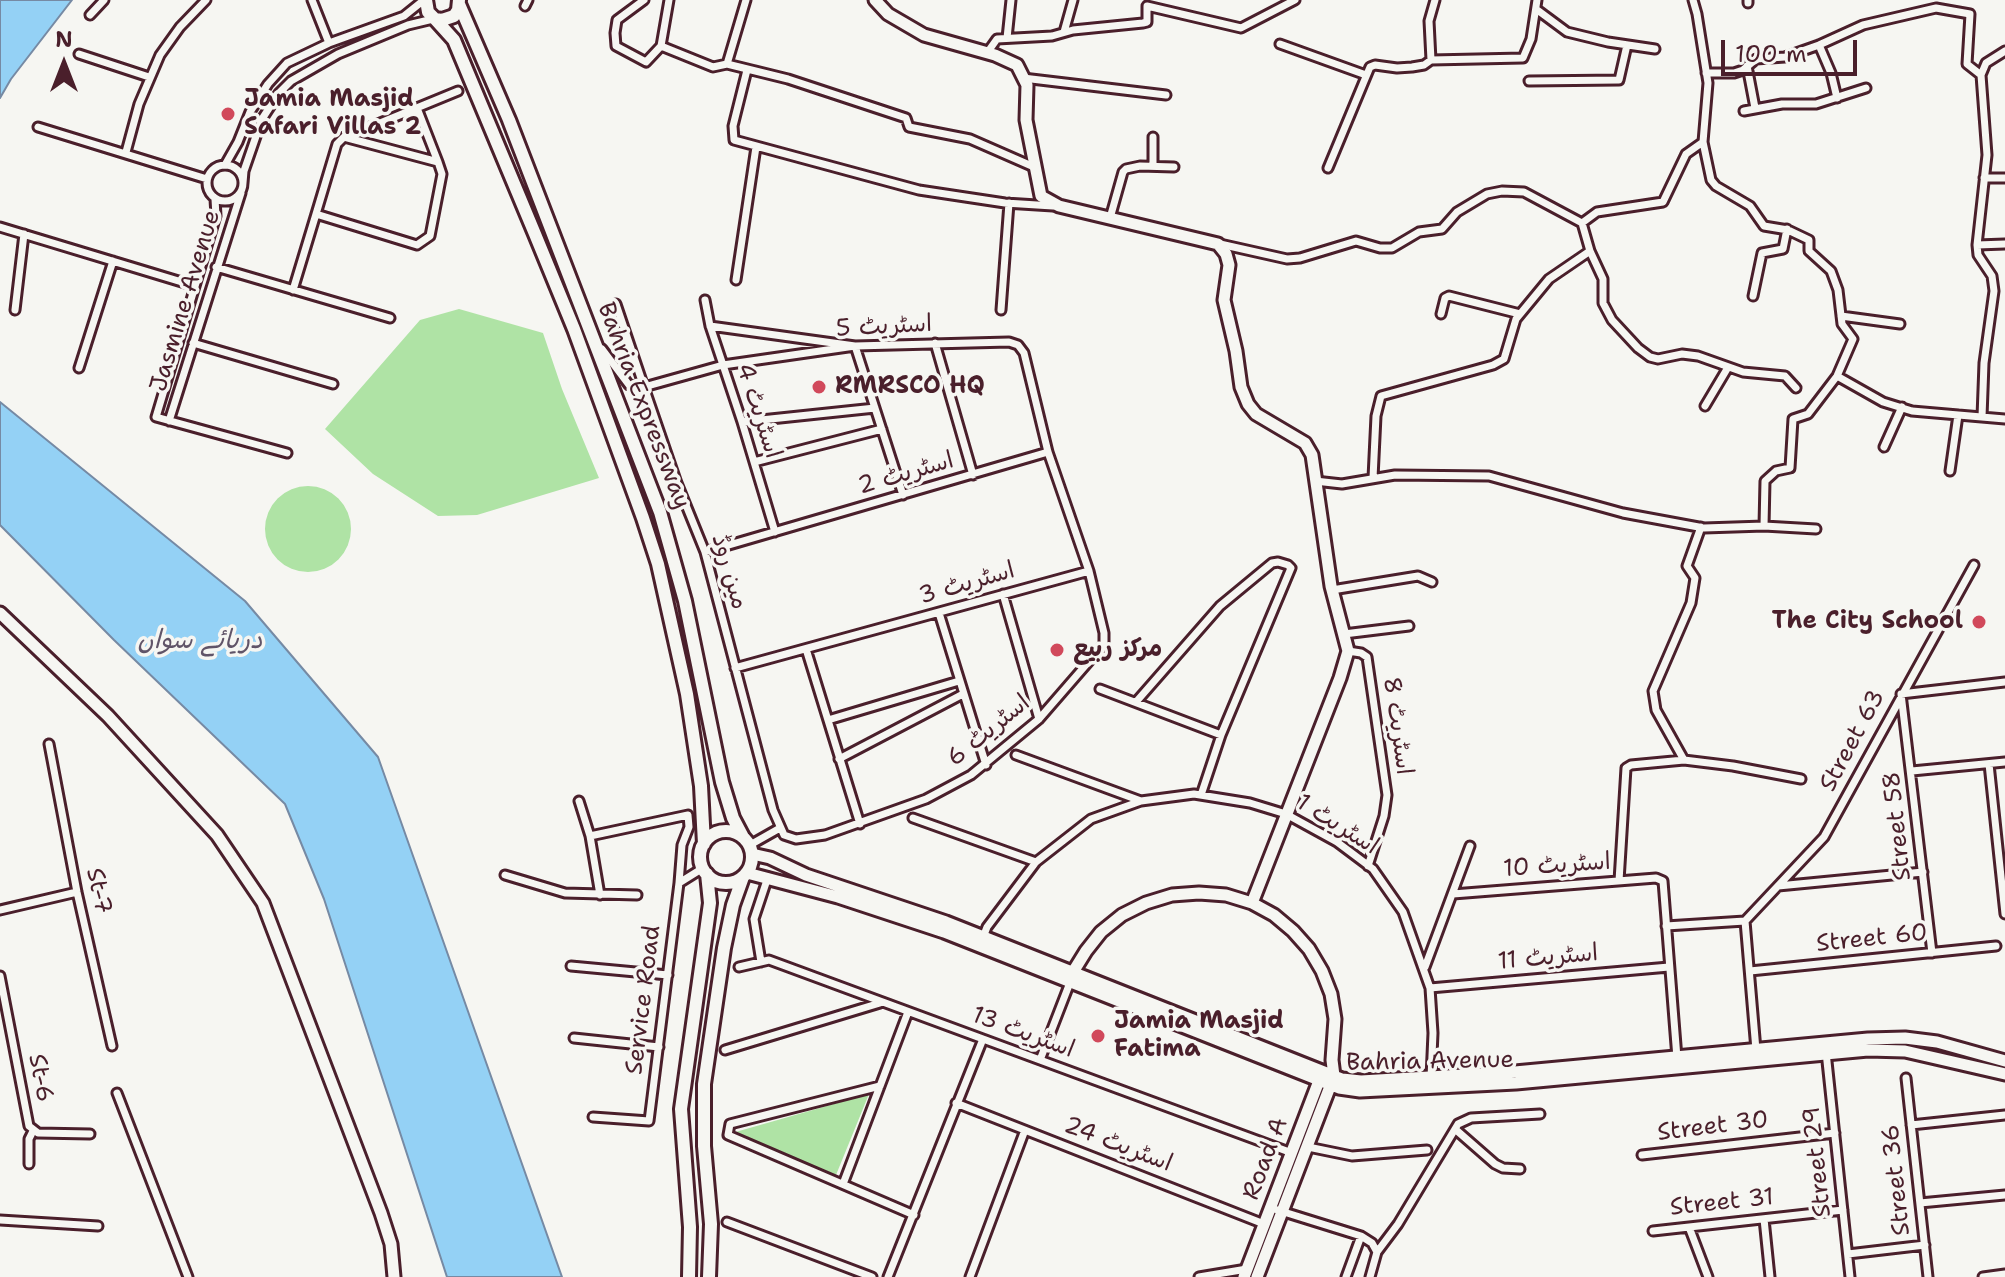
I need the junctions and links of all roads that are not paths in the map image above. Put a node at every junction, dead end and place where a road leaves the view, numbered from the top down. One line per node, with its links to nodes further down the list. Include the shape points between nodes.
1 (104, 0): 18 (street)
2 (206, 0): 38 (street, via 180,27)
3 (312, 0): 22 (street)
4 (425, 0): 19 (main road, Bahria Expressway); 22 (street, via 404,16)
5 (644, 0): 26 (street, via 617,20 616,46 646,62)
6 (669, 0): 26 (street)
7 (746, 0): 32 (street)
8 (875, 0): 29 (street, via 924,35)
9 (1011, 0): 21 (street)
10 (1073, 0): 20 (street)
11 (1295, 0): 20 (street, via 1241,28 1149,6 1147,22)
12 (1435, 0): 31 (street, via 1429,21)
13 (1693, 0): 35 (street)
14 (1950, 0): 17 (street)
15 (459, 2): 19 (main road, via 454,16); 94 (main road, Bahria Expressway)
16 (1537, 4): 24 (street, via 1567,32); 31 (street, via 1523,58)
17 (1950, 10): 25 (street, via 1904,14); 37 (street, via 1970,14 1967,64)
18 (90, 15)
19 (435, 19): 63 (street, Jasmine Avenue, via 338,54 291,81 262,119); 166 (main road, Bahria Expressway, via 454,40 574,329 658,564 687,694)
20 (1064, 32): 21 (street)
21 (1007, 38): 29 (street, via 994,41)
22 (329, 43): 55 (street, via 287,63 268,84)
23 (1280, 44): 36 (street)
24 (1627, 45): 27 (street); 40 (street, via 1619,80)
25 (1819, 45): 33 (street, via 1785,57 1756,59); 44 (street)
26 (661, 46): 32 (street, via 713,67)
27 (1655, 49)
28 (2005, 51): 37 (street, via 1986,63)
29 (987, 53): 39 (street, via 1017,65)
30 (79, 54): 38 (street)
31 (1431, 60): 36 (street, via 1412,67 1375,65)
32 (727, 64): 34 (street)
33 (1747, 66): 35 (street, via 1734,73); 46 (street)
34 (747, 70): 52 (street, via 731,134); 57 (street, via 906,118 909,127 970,139)
35 (1706, 73): 51 (street)
36 (1366, 75): 59 (street)
37 (1981, 75): 60 (street)
38 (149, 77): 53 (street)
39 (1023, 78): 43 (street); 57 (street)
40 (1529, 81)
41 (1866, 88): 44 (street)
42 (458, 91): 45 (street)
43 (1166, 95)
44 (1837, 98): 46 (street)
45 (417, 108): 49 (street); 54 (street)
46 (1755, 108): 47 (street)
47 (1744, 111)
48 (38, 127): 53 (street)
49 (344, 137): 54 (street); 68 (street, via 337,144)
50 (1153, 137): 56 (street)
51 (1703, 142): 70 (street, via 1686,154 1663,202 1597,212); 72 (street, via 1716,186 1750,206 1764,226)
52 (756, 147): 66 (street, via 919,190); 80 (street)
53 (126, 152): 62 (street)
54 (438, 162): 68 (street, via 442,174 430,236 417,245)
55 (225, 165): 62 (street, via 215,167); 63 (street, via 234,167)
56 (1153, 166): 58 (street); 69 (street, via 1123,172)
57 (1034, 167): 67 (street, via 1041,196)
58 (1174, 167)
59 (1328, 168)
60 (1984, 178): 61 (street); 76 (street)
61 (2005, 178)
62 (207, 179): 65 (street)
63 (243, 183): 64 (street)
64 (241, 193): 65 (street, via 225,202); 79 (street, Jasmine Avenue)
65 (215, 199): 81 (street, Jasmine Avenue, via 216,216)
66 (1009, 203): 67 (street); 87 (street)
67 (1059, 206): 69 (street)
68 (316, 214): 82 (street)
69 (1110, 218): 74 (street)
70 (1582, 223): 74 (street, via 1524,192 1502,191 1457,212 1442,229 1419,232 1392,248 1356,241 1287,259); 77 (street)
71 (0, 227): 73 (street)
72 (1787, 229): 83 (street, via 1783,249 1762,253); 90 (street, via 1809,240 1809,251 1831,271)
73 (24, 234): 78 (street); 86 (street)
74 (1218, 244): 121 (street, via 1229,265 1224,300 1241,387 1256,414 1305,443)
75 (2005, 244): 76 (street)
76 (1977, 245): 109 (street, via 1994,291)
77 (1590, 251): 89 (street, via 1549,279); 100 (street, via 1603,279 1603,303 1638,348 1658,359 1682,354 1709,358)
78 (113, 261): 81 (street); 99 (street)
79 (216, 267): 82 (street); 95 (street, Jasmine Avenue)
80 (736, 280)
81 (195, 286): 111 (street, Jasmine Avenue, via 156,417)
82 (293, 290): 91 (street)
83 (1753, 296)
84 (705, 300): 93 (street, اسٹریٹ 4)
85 (616, 304): 103 (street, مین روڈ)
86 (15, 310)
87 (1001, 310)
88 (1441, 314): 89 (street, via 1449,296)
89 (1520, 314): 120 (street, via 1504,359 1381,396)
90 (1841, 316): 92 (street); 101 (street, via 1853,339)
91 (390, 318)
92 (1900, 324)
93 (710, 326): 97 (street); 98 (street, اسٹریٹ 4)
94 (595, 340): 103 (street, via 623,380); 167 (main road, Bahria Expressway, via 660,512 722,782)
95 (193, 343): 102 (street); 111 (street, Jasmine Avenue)
96 (935, 343): 97 (street, اسٹریٹ 5); 115 (street, اسٹریٹ 5, via 1018,345); 119 (street)
97 (855, 346): 98 (street, اسٹریٹ 5); 107 (street)
98 (723, 365): 103 (street, اسٹریٹ 5); 112 (street, اسٹریٹ 4)
99 (79, 368)
100 (1727, 369): 104 (street, via 1785,376); 105 (street)
101 (1837, 376): 106 (street); 123 (street, via 1808,414 1793,419 1791,466 1765,481)
102 (333, 384)
103 (644, 387): 127 (street, مین روڈ)
104 (1796, 388)
105 (1705, 406)
106 (1902, 407): 108 (street); 114 (street)
107 (875, 408): 112 (street); 113 (street)
108 (1958, 415): 109 (street); 118 (street)
109 (1982, 417): 110 (street)
110 (2005, 419)
111 (169, 421): 116 (street)
112 (742, 422): 117 (street, اسٹریٹ 4)
113 (882, 429): 117 (street); 122 (street)
114 (1884, 447)
115 (1048, 452): 119 (street, اسٹریٹ 2); 129 (street)
116 (287, 453)
117 (754, 462): 126 (street, اسٹریٹ 4)
118 (1950, 471)
119 (973, 475): 122 (street, اسٹریٹ 2)
120 (1373, 478): 121 (street, via 1342,484); 124 (street, via 1489,476 1623,513)
121 (1315, 481): 131 (street)
122 (903, 495): 126 (street, اسٹریٹ 2)
123 (1764, 526): 124 (street); 125 (street)
124 (1701, 527): 152 (street, via 1687,566 1695,578 1691,603 1653,691 1656,710)
125 (1816, 529)
126 (775, 532): 127 (street, اسٹریٹ 2)
127 (705, 552): 139 (street, مین روڈ)
128 (1974, 565): 144 (street, Street 63)
129 (1089, 571): 132 (street, اسٹریٹ 3); 146 (street, اسٹریٹ 6, via 1104,644)
130 (1432, 582): 131 (street, via 1418,576)
131 (1332, 590): 136 (street)
132 (1003, 594): 134 (street, اسٹریٹ 3); 146 (street)
133 (0, 613): 255 (street, via 108,716 217,835 263,903 381,1213)
134 (939, 613): 137 (street, اسٹریٹ 3); 140 (street)
135 (1409, 626): 136 (street)
136 (1344, 634): 138 (street)
137 (806, 649): 139 (street, اسٹریٹ 3); 147 (street)
138 (1348, 651): 161 (street); 170 (street, اسٹریٹ 8, via 1367,657 1387,795)
139 (735, 668): 164 (street, مین روڈ)
140 (959, 681): 143 (street); 147 (street)
141 (2005, 682): 144 (street)
142 (1100, 689): 145 (street)
143 (963, 694): 151 (street); 155 (street)
144 (1901, 694): 156 (street, Street 58); 178 (street, Street 63, via 1824,837)
145 (1136, 702): 148 (street); 148 (street, via 1220,606 1272,563 1282,562 1291,568)
146 (1039, 719): 155 (street, اسٹریٹ 6)
147 (828, 720): 151 (street)
148 (1221, 735): 158 (street)
149 (49, 744): 179 (street, St-7)
150 (1016, 755): 160 (street)
151 (839, 759): 163 (street)
152 (1684, 760): 157 (street); 176 (street, via 1626,768)
153 (2005, 762): 154 (street)
154 (1989, 764): 156 (street); 185 (street)
155 (986, 765): 163 (street, اسٹریٹ 6, via 926,799)
156 (1912, 771): 172 (street, Street 58)
157 (1801, 779)
158 (1201, 795): 160 (street, اسٹریٹ 1); 161 (street, اسٹریٹ 1)
159 (579, 801): 165 (street)
160 (1141, 801): 169 (street, اسٹریٹ 1, via 1091,819)
161 (1286, 814): 170 (street, اسٹریٹ 1); 183 (street)
162 (913, 818): 169 (street)
163 (860, 824): 164 (street, اسٹریٹ 6, via 796,839)
164 (780, 828): 167 (street)
165 (590, 836): 177 (street, Service Road, via 688,815); 181 (street)
166 (704, 844): 167 (main road, via 717,832 735,832); 171 (main road, via 700,856)
167 (748, 845): 174 (main road); 188 (street, Bahria Avenue, via 789,869)
168 (1470, 846): 180 (street)
169 (1036, 862): 188 (street, اسٹریٹ 1)
170 (1368, 866): 195 (street, اسٹریٹ 1, via 1403,912)
171 (705, 871): 174 (main road, via 724,883); 177 (street); 256 (main road, via 710,903 681,1109)
172 (1923, 872): 178 (street); 190 (street, Street 58)
173 (505, 875): 181 (street, via 565,893)
174 (745, 875): 175 (street, Bahria Avenue); 257 (main road, via 724,948 704,1084)
175 (768, 877): 188 (street, Bahria Avenue); 191 (street, via 754,919)
176 (1619, 881): 180 (street, اسٹریٹ 10); 187 (street, اسٹریٹ 10, via 1663,881)
177 (679, 883): 197 (street, Service Road)
178 (1778, 886): 186 (street, Street 63)
179 (77, 892): 184 (street); 205 (street, St-7)
180 (1453, 894): 195 (street)
181 (600, 895): 182 (street)
182 (637, 895)
183 (1252, 903): 199 (street, Road A, via 1199,893 1146,903 1101,932); 214 (street, Road A, via 1293,931 1322,971 1335,1019)
184 (0, 910)
185 (2005, 914)
186 (1745, 921): 187 (street); 196 (street)
187 (1666, 926): 194 (street)
188 (981, 941): 199 (street, Bahria Avenue)
189 (1996, 946): 190 (street, Street 60)
190 (1932, 953): 196 (street, Street 60)
191 (761, 962): 193 (street, اسٹریٹ 13); 201 (street, اسٹریٹ 13, via 769,960)
192 (571, 966): 197 (street)
193 (739, 967)
194 (1669, 967): 200 (street, اسٹریٹ 11); 210 (street)
195 (1424, 968): 200 (street, اسٹریٹ 1)
196 (1750, 971): 209 (street)
197 (668, 975): 206 (street, Service Road)
198 (0, 976): 226 (street, St-6)
199 (1072, 976): 211 (street); 214 (street, Bahria Avenue)
200 (1430, 988): 215 (street, اسٹریٹ 1)
201 (882, 1002): 202 (street, اسٹریٹ 13); 208 (street)
202 (908, 1012): 204 (street, اسٹریٹ 13); 217 (street)
203 (574, 1038): 206 (street)
204 (983, 1039): 211 (street, اسٹریٹ 13); 219 (street)
205 (112, 1046)
206 (659, 1047): 222 (street, Service Road, via 649,1121)
207 (1826, 1049): 209 (street, Bahria Avenue); 212 (street, Bahria Avenue, via 1868,1039 1905,1038); 213 (street, Bahria Avenue, via 1905,1051); 214 (street, Bahria Avenue, via 1516,1083 1360,1091); 227 (street, Street 29)
208 (725, 1050)
209 (1756, 1050): 210 (street, Bahria Avenue)
210 (1677, 1058): 215 (street, Bahria Avenue)
211 (1040, 1060): 231 (street, اسٹریٹ 13)
212 (2005, 1061)
213 (2005, 1074)
214 (1327, 1078): 215 (street, Bahria Avenue); 229 (street, Road A); 231 (street, Road A)
215 (1431, 1078)
216 (1906, 1078): 223 (street, Street 36)
217 (880, 1086): 235 (street); 235 (street, via 730,1124 727,1130 731,1138)
218 (117, 1093): 254 (street)
219 (956, 1103): 225 (street, اسٹریٹ 24); 240 (street)
220 (1540, 1114): 224 (street, via 1471,1118)
221 (2005, 1115): 223 (street)
222 (593, 1117)
223 (1911, 1125): 237 (street, Street 36)
224 (1455, 1129): 234 (street, via 1495,1164); 250 (street)
225 (1025, 1130): 244 (street, اسٹریٹ 24); 260 (street)
226 (33, 1131): 228 (street, St-6); 233 (street)
227 (1835, 1133): 232 (street, Street 30); 239 (street, Street 29)
228 (90, 1134)
229 (1308, 1147): 230 (street, via 1352,1156); 238 (street, Road A)
230 (1427, 1150)
231 (1292, 1153): 238 (street, Road A)
232 (1642, 1155)
233 (29, 1164)
234 (1520, 1169)
235 (843, 1184): 240 (street)
236 (2005, 1195): 237 (street)
237 (1920, 1203): 249 (street, Street 36)
238 (1276, 1210): 244 (street, Road A); 248 (street); 252 (street, Road A)
239 (1843, 1210): 241 (street, Street 31); 251 (street, Street 29)
240 (914, 1215): 259 (street)
241 (1764, 1219): 246 (street, Street 31); 265 (street)
242 (0, 1220): 245 (street)
243 (727, 1222): 258 (street)
244 (1264, 1224): 252 (street, Road A)
245 (98, 1226)
246 (1689, 1227): 247 (street, Street 31); 264 (street)
247 (1653, 1231)
248 (1361, 1236): 250 (street); 262 (street)
249 (1925, 1245): 251 (street); 267 (street, Street 36)
250 (1377, 1252): 263 (street)
251 (1848, 1254): 266 (street, Street 29)
252 (1250, 1274): 261 (street)
253 (2005, 1274): 268 (street)
254 (188, 1277)
255 (394, 1277)
256 (689, 1277)
257 (709, 1277)
258 (872, 1277)
259 (888, 1277)
260 (970, 1277)
261 (1199, 1277)
262 (1346, 1277)
263 (1370, 1277)
264 (1708, 1277)
265 (1770, 1277)
266 (1850, 1277)
267 (1928, 1277)
268 (1983, 1277)

